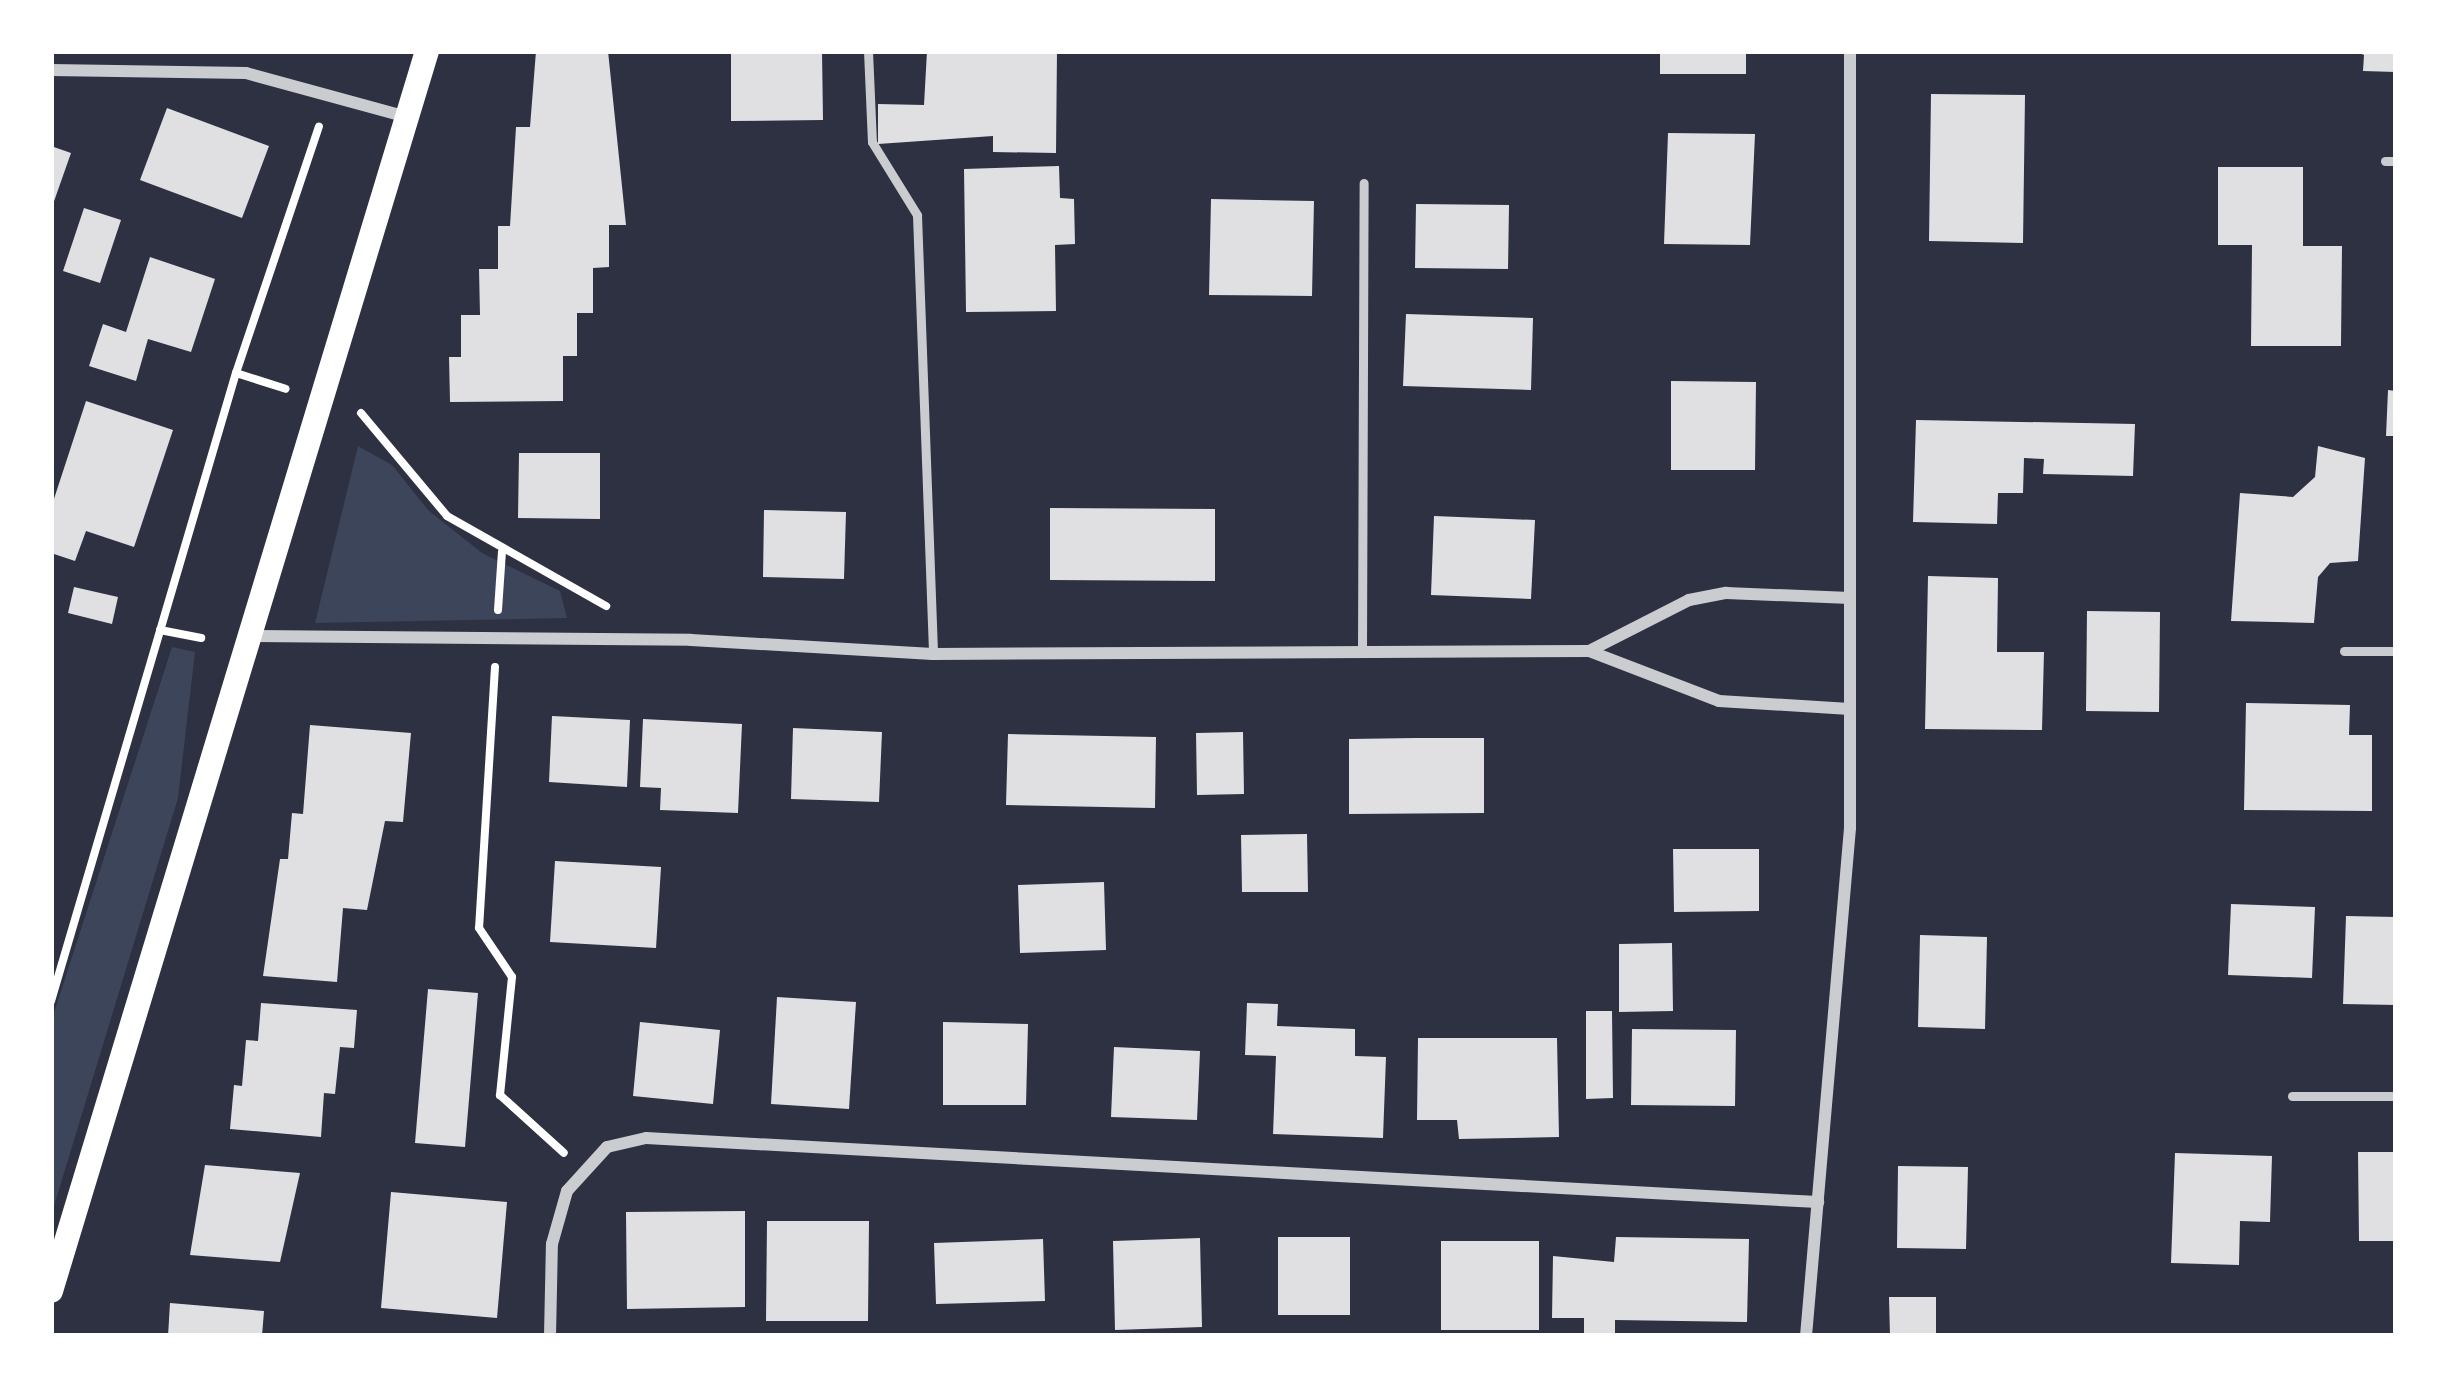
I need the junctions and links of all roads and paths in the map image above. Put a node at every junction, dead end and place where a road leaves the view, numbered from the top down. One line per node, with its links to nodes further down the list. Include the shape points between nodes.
1 (427, 51): 6 (main road)
2 (868, 51): 22 (lane, via 872,142 917,215)
3 (1850, 51): 12 (street)
4 (51, 70): 5 (street, via 246,73)
5 (330, 96): 6 (street); 8 (path)
6 (407, 117): 15 (main road)
7 (1364, 183): 18 (lane)
8 (236, 373): 9 (path); 14 (path)
9 (292, 390)
10 (361, 412): 11 (path, via 447,516)
11 (502, 552): 13 (path); 16 (path)
12 (1850, 598): 19 (street, via 1726,593 1689,600); 23 (street)
13 (628, 615)
14 (160, 630): 17 (path); 24 (path)
15 (251, 635): 16 (street); 29 (main road)
16 (497, 636): 22 (street); 27 (path, via 479,928 512,977 500,1095)
17 (201, 638)
18 (1362, 651): 19 (street); 22 (street)
19 (1589, 651): 23 (street, via 1719,701)
20 (2344, 651): 21 (lane)
21 (2396, 651)
22 (933, 654)
23 (1850, 710): 28 (street, via 1850,828)
24 (51, 1001)
25 (2292, 1096): 26 (lane)
26 (2396, 1096)
27 (580, 1168): 28 (street, via 607,1147 646,1138); 30 (street, via 552,1244)
28 (1818, 1202): 31 (street)
29 (51, 1291)
30 (550, 1336)
31 (1806, 1336)

